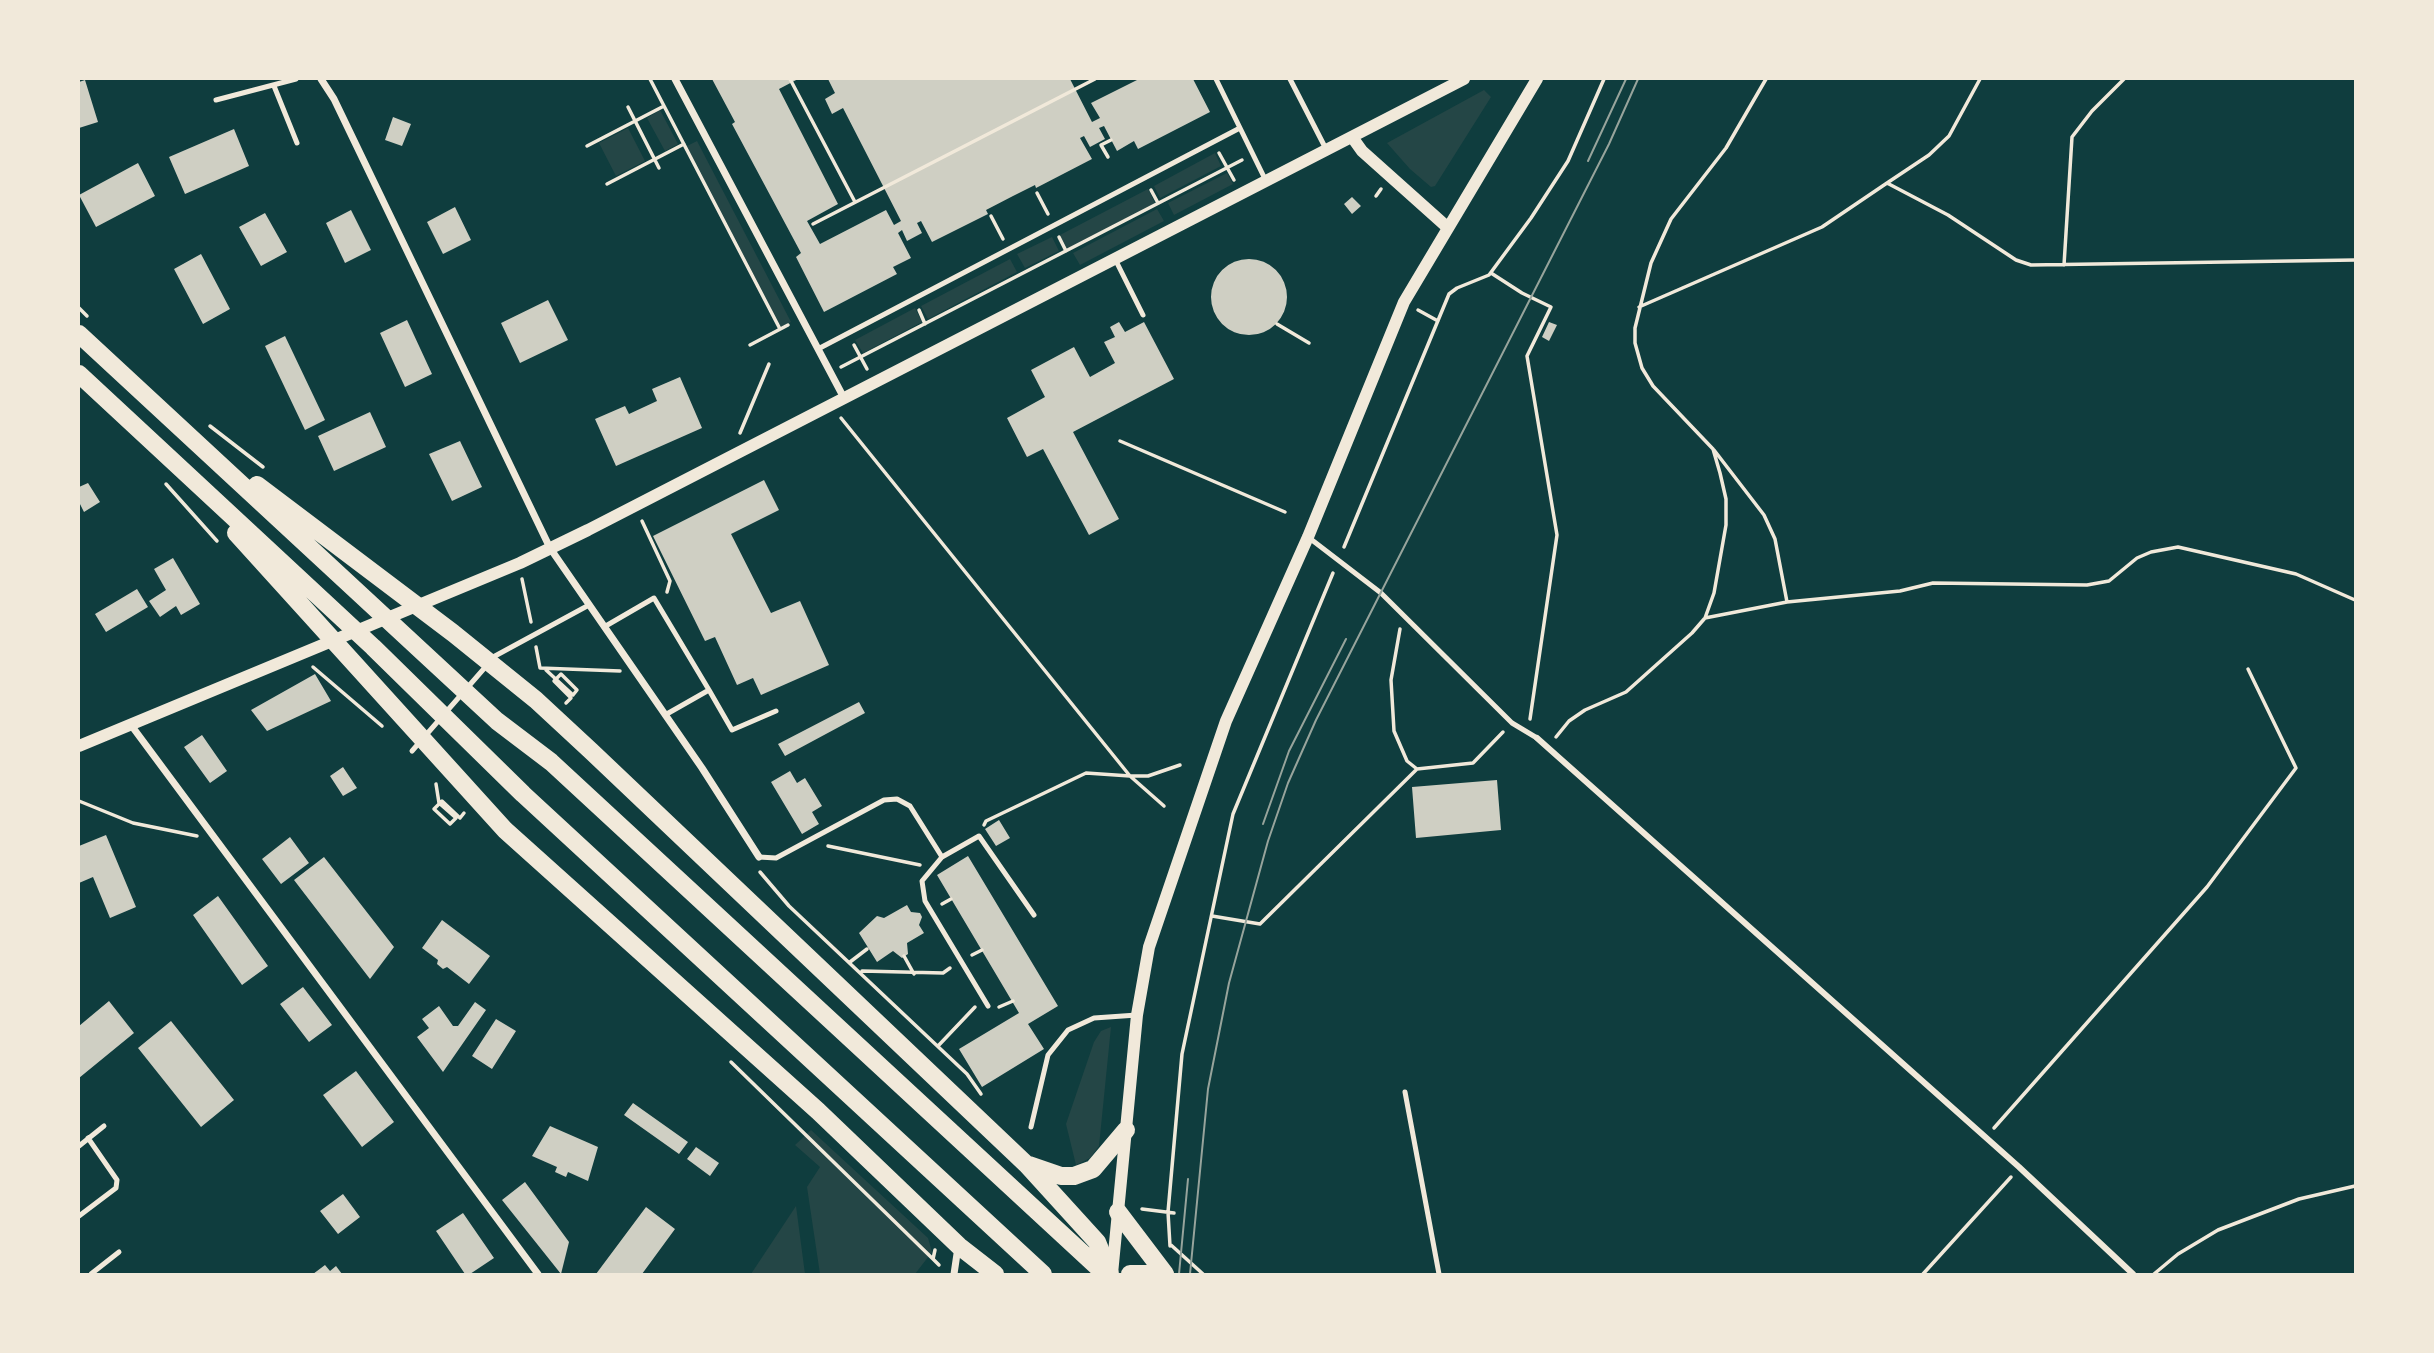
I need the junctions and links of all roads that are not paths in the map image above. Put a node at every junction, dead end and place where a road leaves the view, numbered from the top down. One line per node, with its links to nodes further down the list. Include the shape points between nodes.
1 (296, 79): 8 (lane)
2 (321, 79): 25 (street)
3 (675, 79): 19 (street)
4 (1216, 79): 10 (lane)
5 (1290, 79): 13 (lane)
6 (1464, 79): 11 (street)
7 (1537, 79): 15 (street)
8 (274, 86): 9 (lane); 12 (lane)
9 (216, 100)
10 (1238, 129): 14 (lane); 19 (lane)
11 (1352, 137): 13 (street); 15 (street)
12 (297, 143)
13 (1327, 151): 14 (street)
14 (1266, 181): 16 (street)
15 (1447, 228): 24 (street, via 1404,302)
16 (1115, 259): 17 (lane); 21 (street)
17 (1143, 315)
18 (79, 334): 22 (main road)
19 (818, 349): 21 (street)
20 (79, 374): 23 (main road)
21 (844, 398): 25 (street)
22 (181, 428): 46 (main road, via 536,700); 56 (main road)
23 (158, 447): 49 (main road, via 505,831 818,1111); 55 (main road, via 401,673 523,794)
24 (1308, 537): 32 (lane, via 1373,586 1512,723); 39 (street, via 1221,733 1159,910)
25 (550, 548): 26 (street); 31 (street)
26 (589, 605): 27 (street); 34 (lane, via 495,656)
27 (604, 627): 28 (lane, via 654,598); 30 (street)
28 (709, 690): 29 (lane, via 732,730); 30 (lane)
29 (776, 711)
30 (666, 715): 35 (street)
31 (131, 725): 33 (street); 52 (street)
32 (1536, 738): 61 (street)
33 (79, 746)
34 (412, 751)
35 (758, 857): 36 (lane, via 776,858 884,800 897,799 910,806)
36 (942, 857): 37 (lane, via 979,836); 38 (lane, via 922,881 925,901)
37 (1034, 915)
38 (988, 1006)
39 (1137, 1015): 42 (lane, via 1094,1018 1068,1030 1048,1055); 43 (street)
40 (1405, 1092): 60 (lane)
41 (104, 1126): 44 (lane)
42 (1031, 1128)
43 (1126, 1130): 46 (main road, via 1093,1169 1074,1176); 47 (street)
44 (88, 1139): 45 (lane); 48 (lane, via 117,1180 116,1188)
45 (79, 1146)
46 (1027, 1165): 56 (main road, via 1097,1242)
47 (1118, 1212): 56 (street); 59 (main road)
48 (79, 1216)
49 (959, 1246): 53 (street); 54 (main road)
50 (119, 1252): 51 (lane)
51 (91, 1274)
52 (538, 1274)
53 (954, 1274)
54 (995, 1274)
55 (1043, 1274)
56 (1109, 1274)
57 (1130, 1274): 58 (main road)
58 (1158, 1274)
59 (1165, 1274)
60 (1438, 1274)
61 (2133, 1274)

